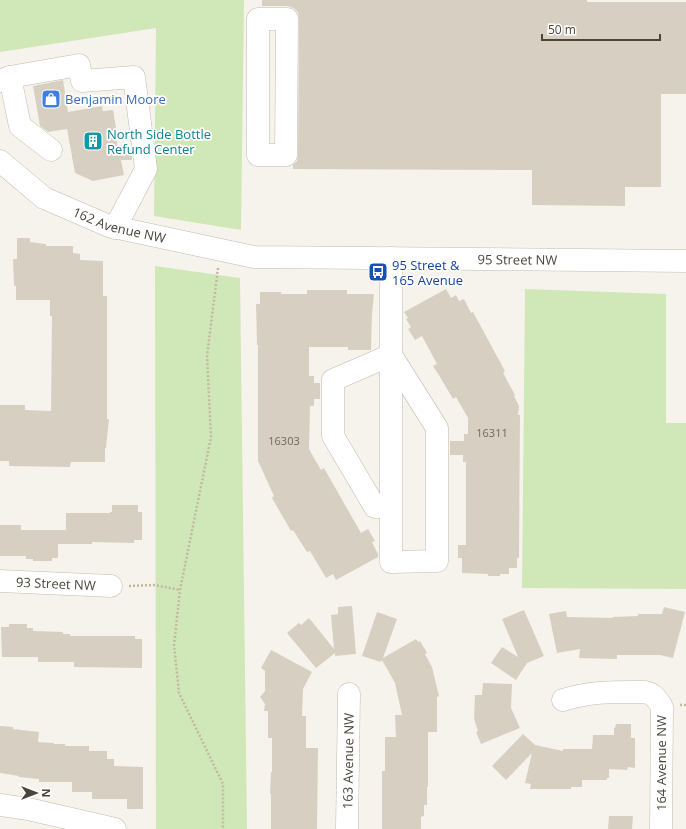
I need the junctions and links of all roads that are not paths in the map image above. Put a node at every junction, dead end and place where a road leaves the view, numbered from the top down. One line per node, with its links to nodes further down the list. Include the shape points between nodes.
1 (287, 19): 1 (street, via 258,19 258,155 286,155)
2 (5, 79): 3 (street, via 20,126); 5 (street, via 79,65 82,81 134,77 146,170)
3 (51, 150)
4 (0, 162): 5 (street, 162 Avenue NW, via 44,198)
5 (115, 228): 6 (street, 162 Avenue NW)
6 (254, 257): 7 (street, 95 Street NW)
7 (391, 258): 8 (street, 95 Street NW); 9 (street)
8 (686, 261)
9 (391, 355): 10 (street); 10 (street, via 333,380 333,436 375,507); 10 (street, via 437,428 437,561 391,562)
10 (391, 507)
11 (0, 580): 12 (street, 93 Street NW)
12 (111, 586)
13 (349, 694): 17 (street, 163 Avenue NW)
14 (563, 700): 18 (street, 164 Avenue NW, via 601,692 645,692 657,699 662,707)
15 (0, 805): 16 (street)
16 (115, 829)
17 (347, 829)
18 (661, 829)

